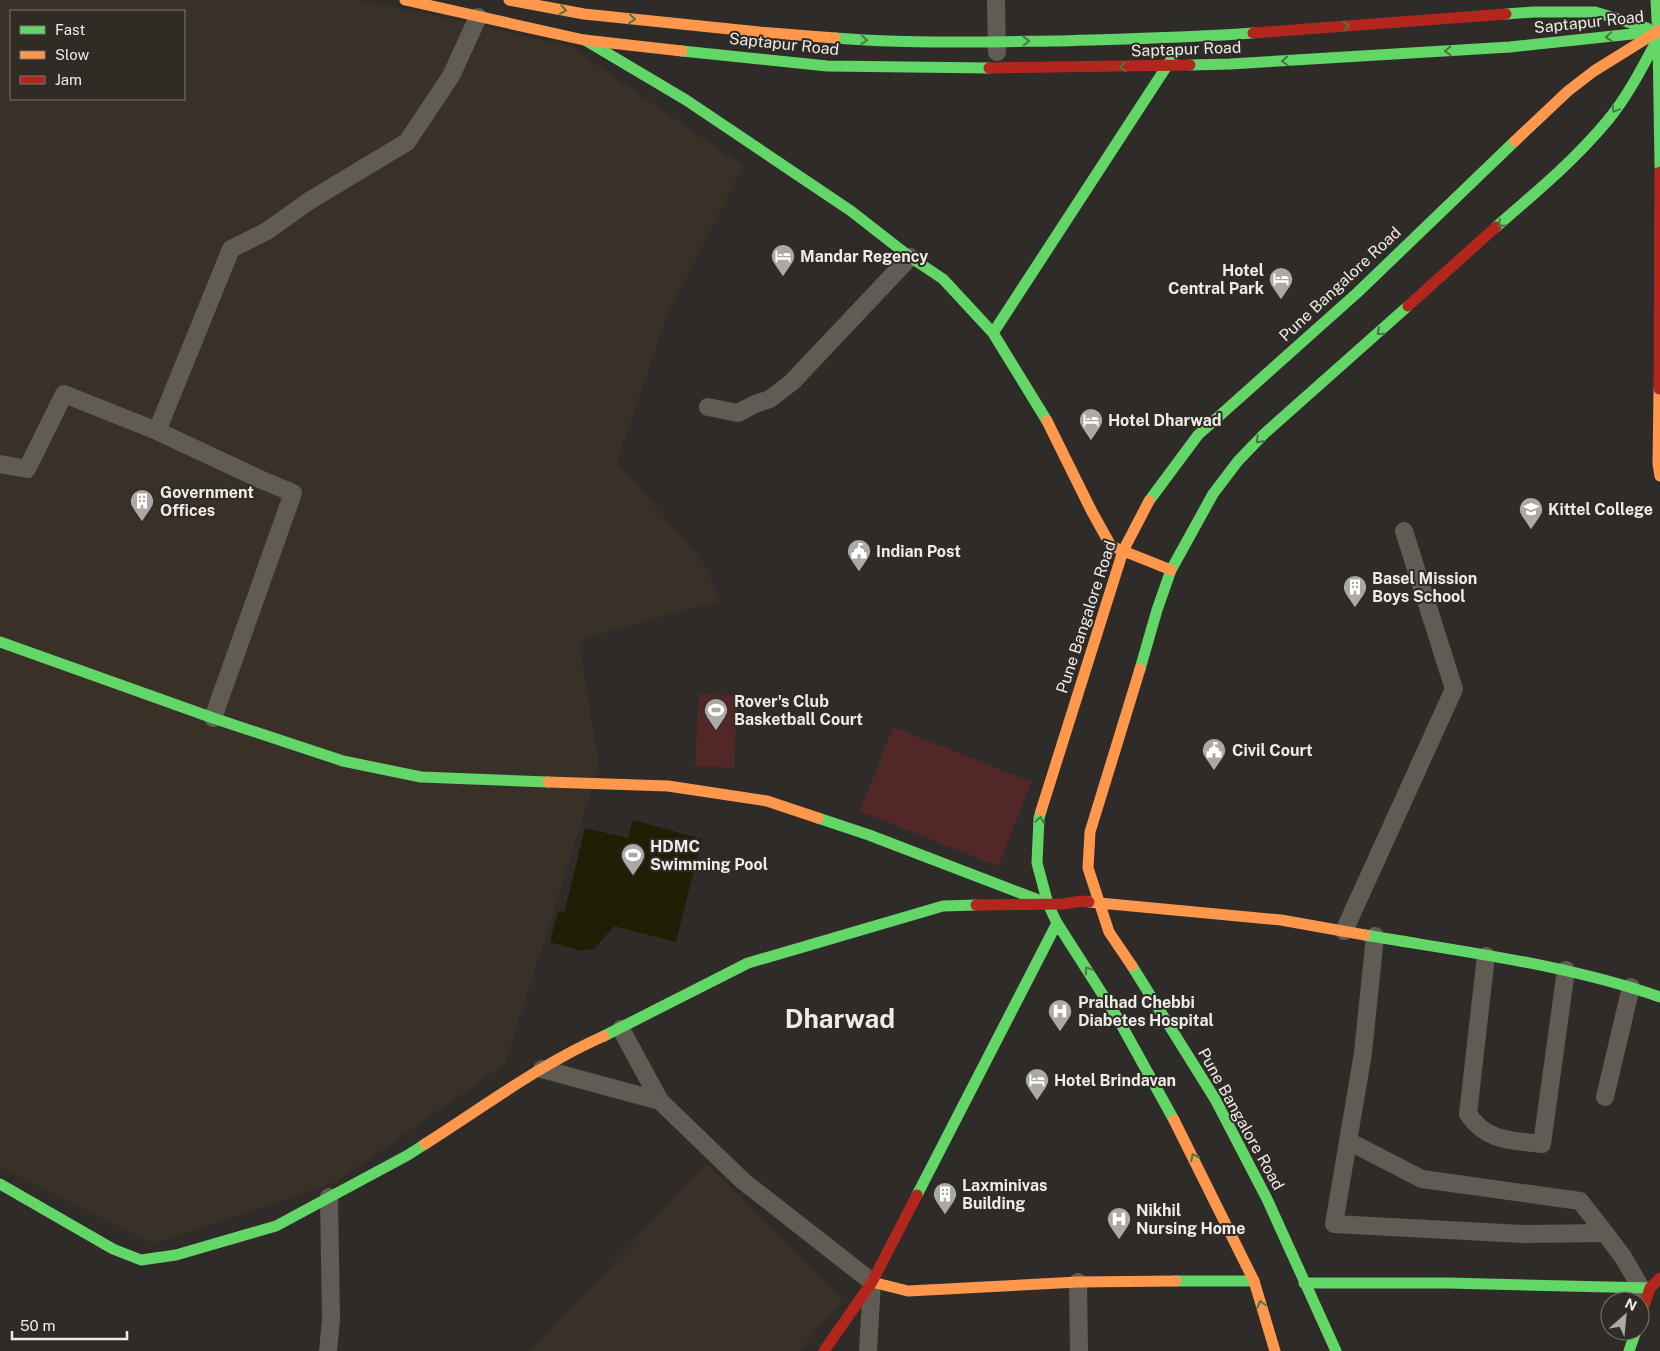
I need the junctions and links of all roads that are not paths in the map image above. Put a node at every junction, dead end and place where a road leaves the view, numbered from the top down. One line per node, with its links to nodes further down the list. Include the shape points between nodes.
1 (404, 0): 5 (main road, Saptapur Road)
2 (509, 0): 6 (main road, Saptapur Road, one-way to 6)
3 (996, 0): 9 (street)
4 (1656, 0): 7 (main road)
5 (478, 17): 6 (main road, Saptapur Road); 17 (street, via 451,76 408,142 309,201 267,231 231,249)
6 (584, 27): 9 (main road, Saptapur Road, one-way to 9, via 760,32 886,42); 11 (main road, Saptapur Road, via 827,66); 14 (main road, via 851,211)
7 (1659, 34): 8 (main road, Saptapur Road, one-way to 7, via 1543,12 1595,12); 10 (main road, Saptapur Road, one-way to 10, via 1510,47); 12 (main road); 21 (main road, Pune Bangalore Road, via 1594,71 1568,91 1357,293 1198,436 1148,502); 22 (main road, Pune Bangalore Road, one-way to 22, via 1642,68 1609,118 1577,155 1238,460 1213,494)
8 (1185, 38): 9 (main road, Saptapur Road, one-way to 8); 10 (main road)
9 (997, 42): 11 (street)
10 (1167, 66): 11 (main road, Saptapur Road, one-way to 11); 15 (main road)
11 (996, 69)
12 (1660, 166)
13 (1660, 172): 19 (main road)
14 (910, 257): 15 (main road, via 943,279); 16 (street, via 792,382 770,399 738,413)
15 (993, 333): 21 (main road, via 1042,411 1111,546)
16 (708, 407)
17 (157, 431): 18 (street, via 64,394 27,469); 24 (street, via 294,493)
18 (0, 464)
19 (1660, 476)
20 (1404, 531): 28 (street, via 1454,689)
21 (1123, 551): 22 (main road); 26 (main road, Pune Bangalore Road, one-way to 21, via 1038,863 1039,818)
22 (1171, 570): 25 (main road, Pune Bangalore Road, via 1090,832 1088,868)
23 (0, 642): 24 (main road)
24 (213, 718): 26 (main road, via 344,761 421,777 668,786 767,802 869,835)
25 (1099, 902): 26 (main road); 28 (main road, via 1281,920); 46 (main road, Pune Bangalore Road, via 1110,932 1214,1099 1267,1199)
26 (1048, 904): 27 (main road, Pune Bangalore Road); 34 (main road, via 934,908 748,963)
27 (1057, 923): 43 (main road, Pune Bangalore Road, one-way to 27, via 1181,1132 1117,1017); 44 (main road)
28 (1344, 931): 29 (main road)
29 (1375, 936): 30 (main road); 38 (street, via 1363,1053)
30 (1486, 956): 31 (main road); 31 (street, via 1468,1114 1476,1126 1496,1138 1542,1144)
31 (1566, 970): 32 (main road)
32 (1631, 987): 33 (main road); 36 (street)
33 (1660, 997)
34 (621, 1029): 35 (main road); 37 (street)
35 (542, 1069): 37 (street); 40 (main road, via 408,1155)
36 (1605, 1097)
37 (660, 1101): 44 (street, via 743,1181)
38 (1348, 1141): 41 (street, via 1422,1179 1580,1200); 41 (street, via 1334,1224 1523,1234)
39 (0, 1184): 40 (main road, via 113,1249 141,1260 176,1255 276,1226)
40 (329, 1197): 50 (street, via 331,1320)
41 (1605, 1233): 47 (street)
42 (1660, 1278): 47 (main road)
43 (1254, 1281): 45 (main road); 49 (main road, Pune Bangalore Road, one-way to 43)
44 (872, 1282): 45 (main road, via 908,1291); 51 (main road); 52 (street)
45 (1078, 1282): 53 (street)
46 (1304, 1283): 47 (main road); 54 (main road, Pune Bangalore Road)
47 (1646, 1288): 48 (main road)
48 (1645, 1291)
49 (1273, 1350)
50 (328, 1351)
51 (824, 1351)
52 (868, 1351)
53 (1079, 1351)
54 (1336, 1351)

